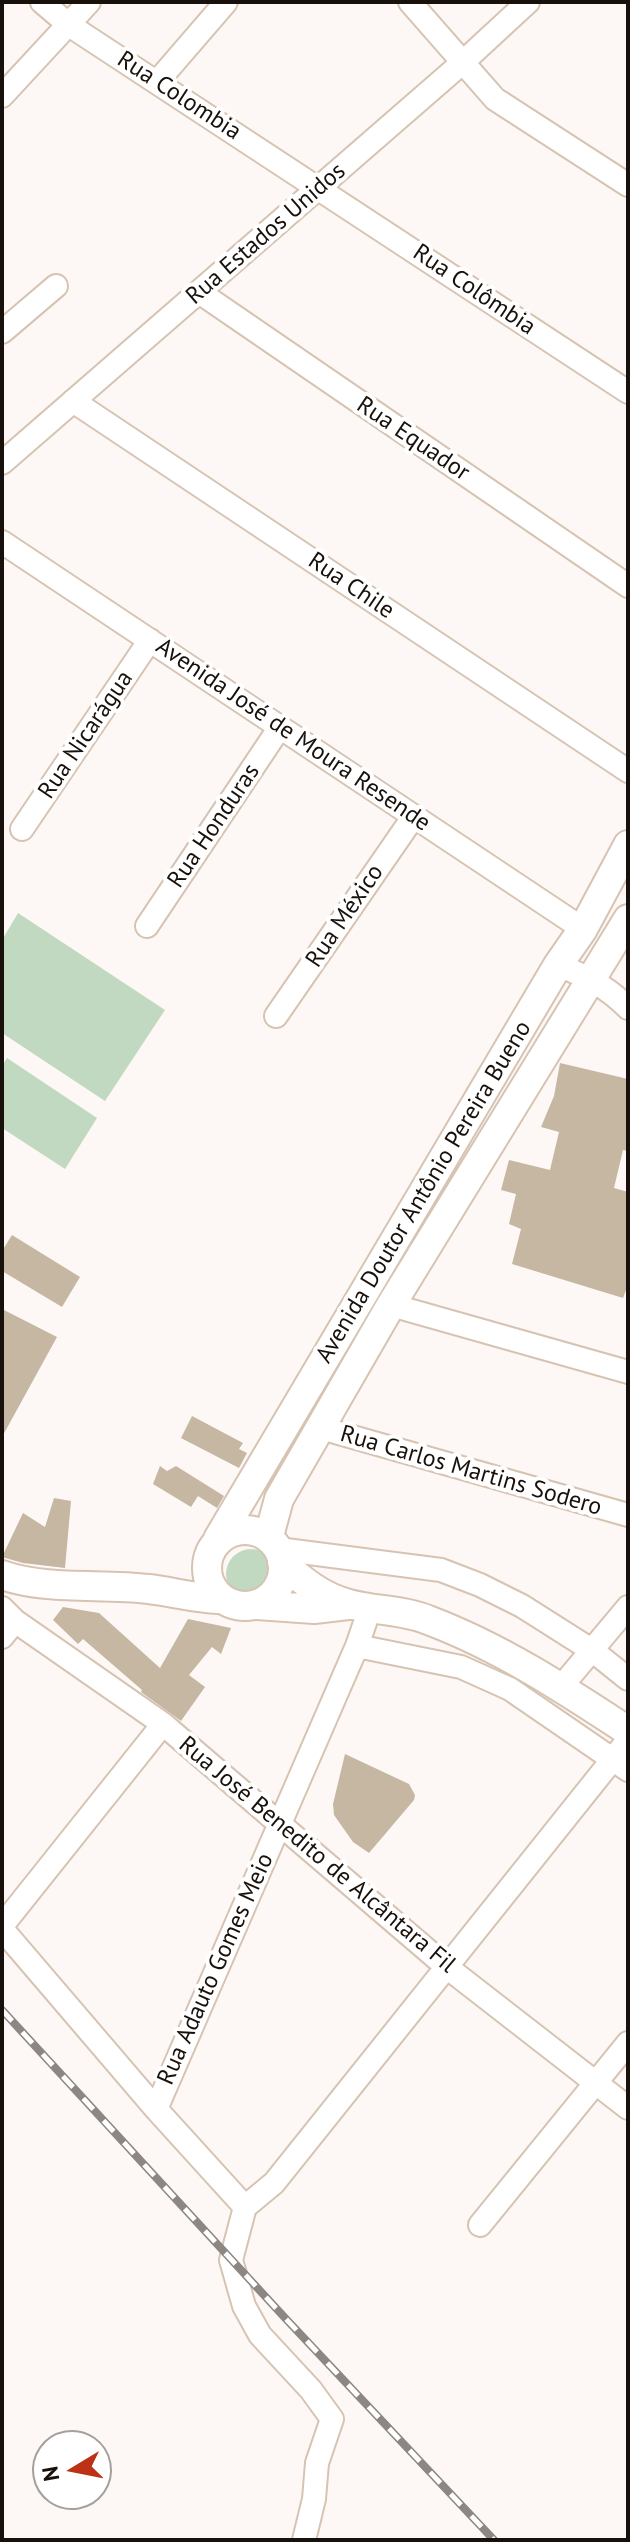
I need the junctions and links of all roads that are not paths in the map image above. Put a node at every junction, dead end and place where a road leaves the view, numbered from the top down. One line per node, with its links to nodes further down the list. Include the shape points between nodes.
1 (42, 2): 6 (street, Rua Colombia)
2 (89, 2): 6 (street)
3 (226, 2): 8 (street)
4 (410, 2): 7 (street)
5 (528, 2): 7 (street, Rua Estados Unidos)
6 (69, 25): 8 (street, Rua Colombia); 9 (street)
7 (462, 63): 10 (street, via 495,99); 11 (street, Rua Estados Unidos)
8 (157, 82): 11 (street, Rua Colombia)
9 (2, 96)
10 (628, 185)
11 (320, 187): 13 (street, Rua Estados Unidos); 15 (street, Rua Colômbia)
12 (56, 286): 14 (street)
13 (199, 292): 16 (street, Rua Estados Unidos); 19 (street, Rua Equador)
14 (2, 332)
15 (628, 392)
16 (73, 401): 17 (street, Rua Estados Unidos); 22 (street, Rua Chile)
17 (2, 463)
18 (2, 542): 20 (street, Avenida José de Moura Resende)
19 (628, 586)
20 (150, 640): 21 (street, Avenida José de Moura Resende); 24 (street, Rua Nicarágua)
21 (280, 727): 23 (street, Avenida José de Moura Resende); 27 (street, Rua Honduras)
22 (628, 771)
23 (414, 816): 28 (street, Avenida José de Moura Resende); 32 (street, Rua México)
24 (22, 829)
25 (628, 845): 28 (main road, Avenida Doutor Antônio Pereira Bueno)
26 (628, 919): 30 (main road, Avenida Doutor Antônio Pereira Bueno)
27 (147, 926)
28 (583, 929): 29 (main road, Avenida Doutor Antônio Pereira Bueno)
29 (558, 965): 30 (street); 38 (main road, Avenida Doutor Antônio Pereira Bueno)
30 (590, 978): 31 (street); 33 (main road, Avenida Doutor Antônio Pereira Bueno)
31 (628, 1008)
32 (276, 1016)
33 (391, 1305): 34 (street); 35 (main road, Avenida Doutor Antônio Pereira Bueno)
34 (626, 1365)
35 (321, 1428): 36 (street, Rua Carlos Martins Sodero); 37 (main road, Avenida Doutor Antônio Pereira Bueno, via 279,1499)
36 (626, 1516)
37 (276, 1549): 38 (main road, via 254,1529 234,1530); 42 (main road, via 283,1577 273,1595); 43 (main road, via 306,1584); 47 (street, via 441,1570 522,1606)
38 (212, 1551): 40 (main road, via 192,1577); 41 (main road, via 207,1578)
39 (2, 1575): 40 (main road, via 52,1584)
40 (149, 1589): 41 (main road)
41 (222, 1599): 42 (main road, via 236,1606)
42 (257, 1605): 43 (main road)
43 (360, 1606): 46 (street, Rua Adauto Gomes Meio); 49 (main road, via 452,1629)
44 (628, 1607): 47 (street)
45 (6, 1622): 50 (street, Rua José Benedito de Alcântara Fil)
46 (357, 1646): 53 (street, via 473,1672 510,1689); 54 (street, Rua Adauto Gomes Meio)
47 (593, 1651): 48 (street); 49 (street)
48 (628, 1679)
49 (561, 1687): 51 (main road)
50 (163, 1724): 54 (street, Rua José Benedito de Alcântara Fil); 55 (street)
51 (628, 1731)
52 (628, 1740): 53 (street)
53 (620, 1765): 56 (street)
54 (279, 1825): 56 (street, Rua José Benedito de Alcântara Fil); 60 (street, Rua Adauto Gomes Meio)
55 (2, 1927): 60 (street)
56 (448, 1968): 58 (street, Rua José Benedito de Alcântara Fil); 61 (street, via 274,2183)
57 (628, 2043): 58 (street)
58 (597, 2082): 59 (street, Rua José Benedito de Alcântara Fil); 62 (street)
59 (628, 2108)
60 (156, 2109): 61 (street)
61 (245, 2207): 63 (street, via 231,2260 244,2306 260,2335 332,2419 317,2463)
62 (480, 2225)
63 (304, 2540)

